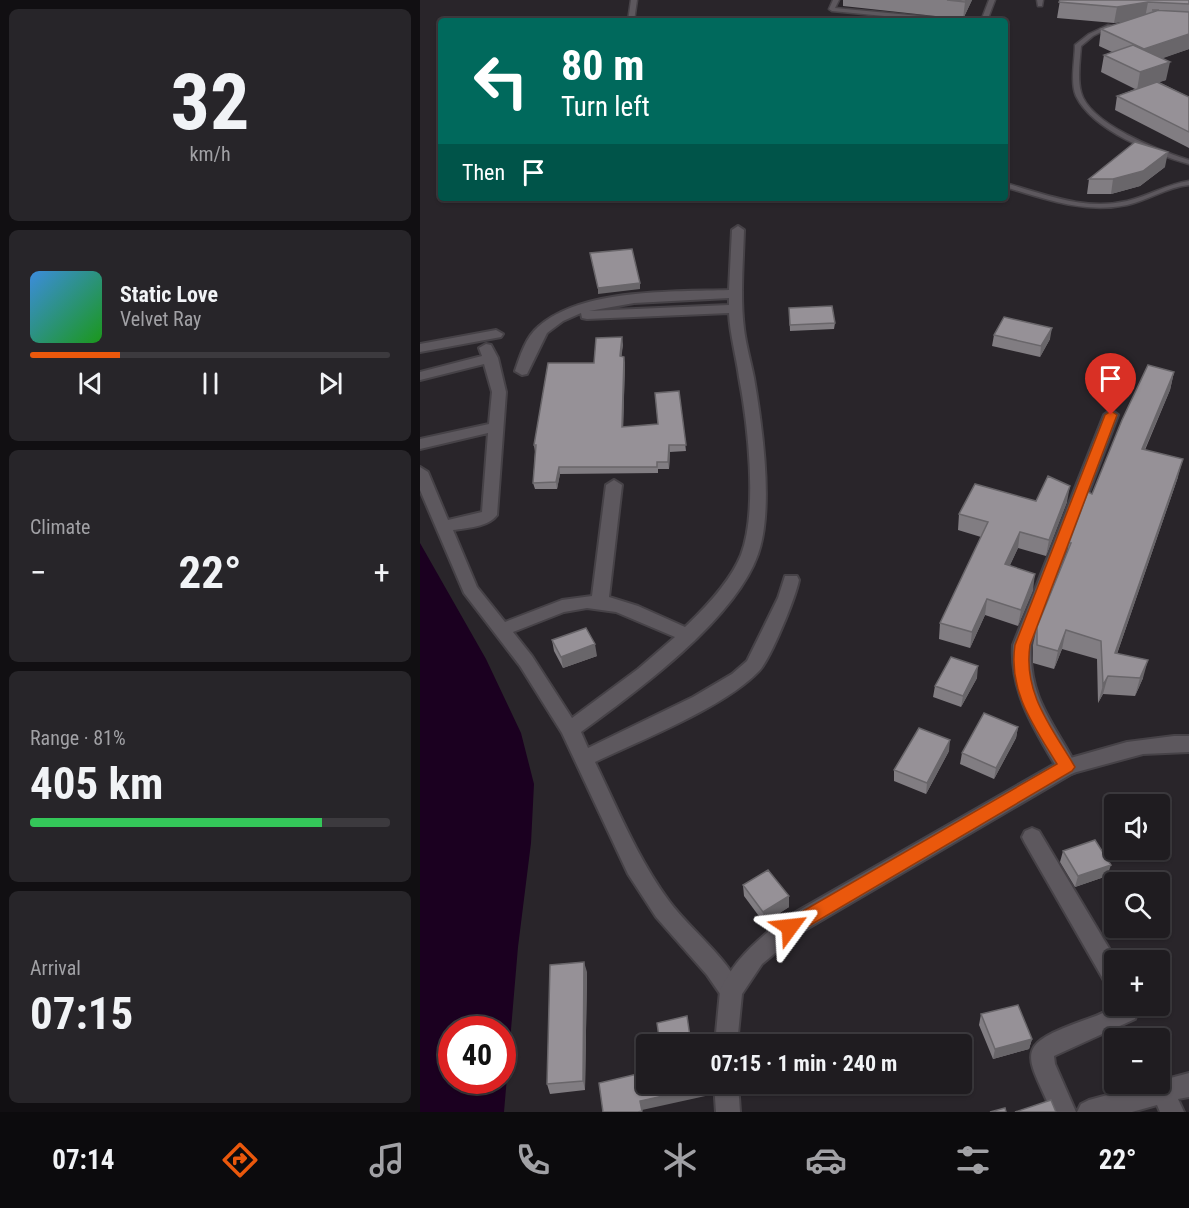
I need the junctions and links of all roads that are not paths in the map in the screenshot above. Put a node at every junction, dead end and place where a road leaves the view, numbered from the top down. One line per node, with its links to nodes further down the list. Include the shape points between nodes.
1 (634, 0): 4 (lane)
2 (836, 0): 5 (lane, via 832,9)
3 (992, 0): 6 (lane)
4 (631, 18)
5 (922, 18)
6 (985, 18)
7 (1119, 25): 8 (lane, via 1091,35 1078,45 1077,94 1090,113 1113,128)
8 (1189, 162)
9 (1189, 183): 10 (lane, via 1176,183 1128,204 1097,206 1074,205)
10 (1008, 186)
11 (738, 230): 12 (street)
12 (736, 301): 15 (street, via 564,316 538,335); 26 (street, via 752,433 755,532 750,555 736,579)
13 (496, 334): 14 (street)
14 (420, 348)
15 (522, 371)
16 (420, 376): 18 (street, via 488,353 499,392)
17 (1111, 415): 30 (street, via 1022,645 1019,664 1034,711)
18 (496, 427): 19 (street); 22 (street, via 489,515)
19 (420, 444)
20 (420, 472): 22 (street)
21 (614, 485): 24 (street)
22 (444, 526): 25 (street, via 470,589)
23 (791, 580): 29 (street, via 787,597 754,665 738,679)
24 (600, 602): 25 (street, via 569,604); 26 (street)
25 (501, 630): 27 (street)
26 (687, 635): 27 (street, via 648,671)
27 (570, 730): 29 (street)
28 (1189, 744): 30 (street, via 1168,742)
29 (584, 759): 33 (street, via 635,868 663,910)
30 (1067, 767): 33 (street, via 790,927 754,957)
31 (1032, 837): 32 (street)
32 (1104, 960)
33 (731, 991): 35 (street)
34 (1120, 1016): 40 (street, via 1042,1051 1043,1065)
35 (727, 1034)
36 (1189, 1085): 38 (street)
37 (727, 1094): 39 (street)
38 (1167, 1101): 41 (street)
39 (728, 1112)
40 (1064, 1112)
41 (1089, 1112)

